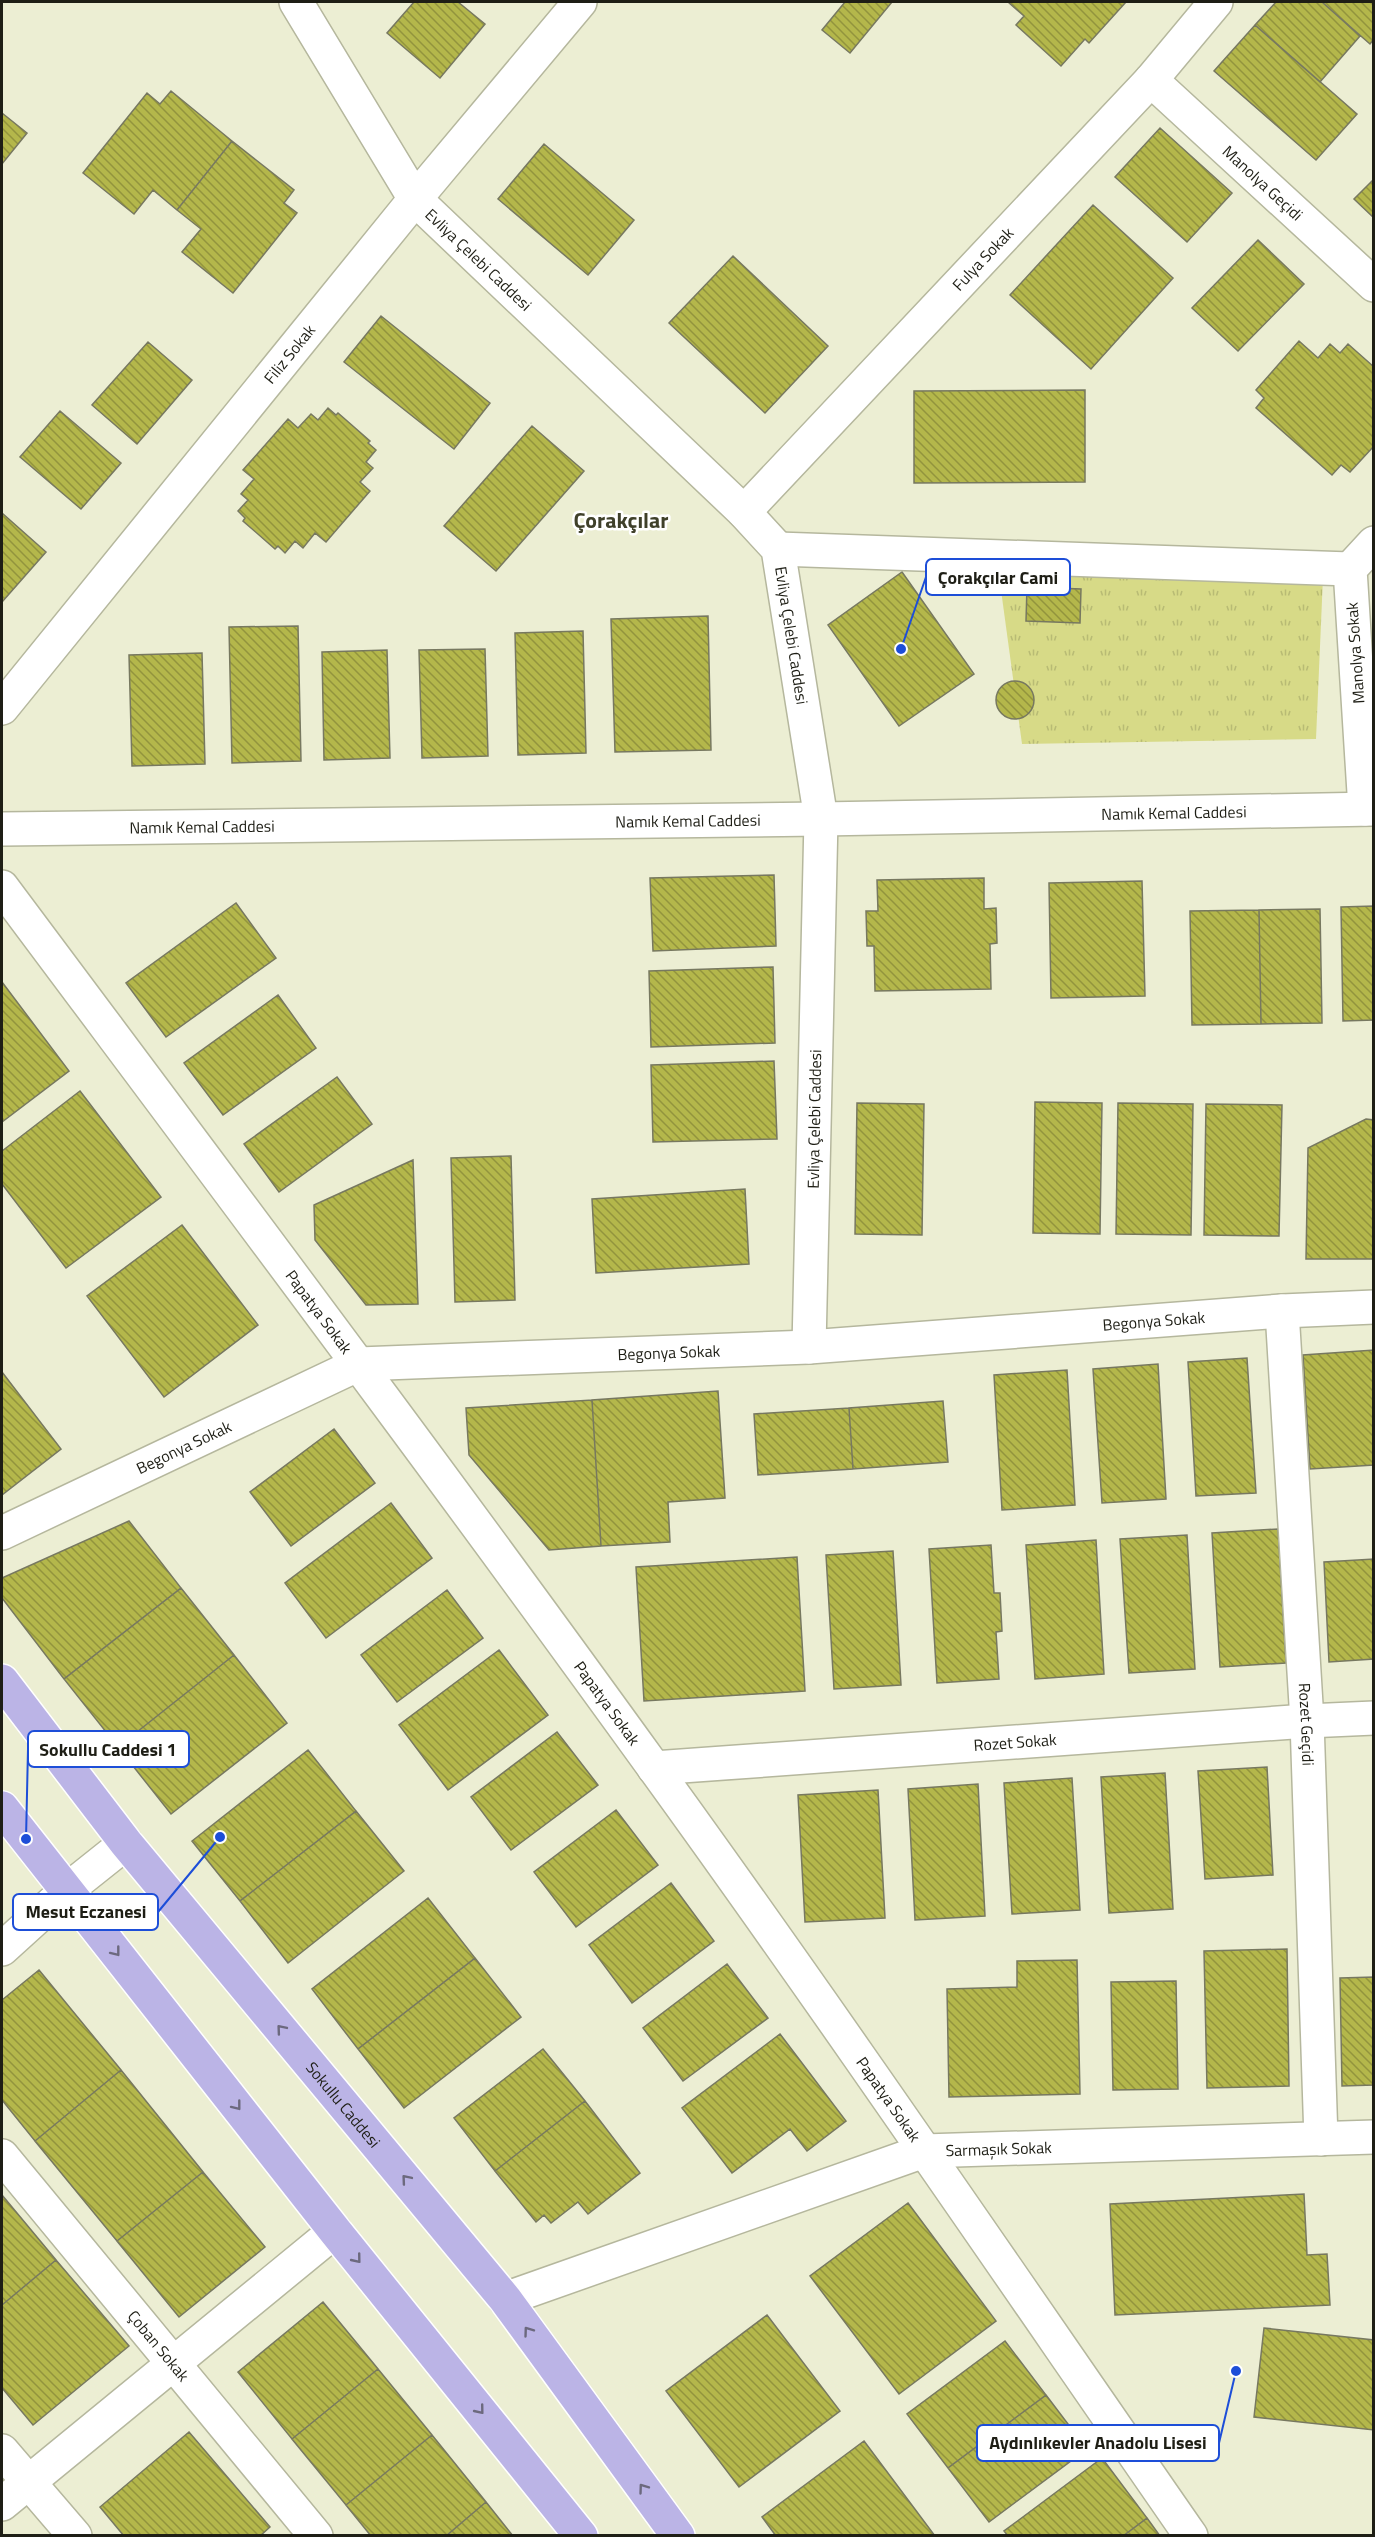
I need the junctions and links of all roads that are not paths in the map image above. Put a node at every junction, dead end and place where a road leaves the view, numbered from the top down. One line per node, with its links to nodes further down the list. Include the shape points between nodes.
1 (296, 2): 5 (street, Evliya Çelebi Caddesi)
2 (580, 2): 5 (street, Filiz Sokak)
3 (1215, 2): 4 (street, Fulya Sokak)
4 (1151, 80): 6 (street, Manolya Geçidi); 7 (street, Fulya Sokak)
5 (416, 199): 7 (street, Evliya Çelebi Caddesi); 11 (street, Filiz Sokak)
6 (1374, 285)
7 (744, 512): 9 (street, Evliya Çelebi Caddesi)
8 (1374, 543): 10 (street)
9 (778, 549): 10 (street); 13 (street, Evliya Çelebi Caddesi)
10 (1350, 569): 12 (street, Manolya Sokak)
11 (2, 708)
12 (1369, 809): 13 (street, Namık Kemal Caddesi)
13 (821, 819): 14 (street, Namık Kemal Caddesi); 18 (street, Evliya Çelebi Caddesi)
14 (2, 829)
15 (2, 887): 19 (street, Papatya Sokak)
16 (1374, 1307): 17 (street, Begonya Sokak)
17 (1282, 1311): 18 (street, Begonya Sokak); 23 (street, Rozet Geçidi)
18 (809, 1347): 19 (street, Begonya Sokak)
19 (359, 1364): 20 (street, Begonya Sokak); 24 (street, Papatya Sokak)
20 (2, 1533)
21 (2, 1681): 26 (main road, Sokullu Caddesi)
22 (1374, 1718): 23 (street, Rozet Sokak)
23 (1307, 1721): 24 (street, Rozet Sokak); 30 (street, Rozet Geçidi)
24 (654, 1768): 31 (street, Papatya Sokak)
25 (2, 1808): 27 (main road)
26 (126, 1843): 27 (street); 34 (main road, Sokullu Caddesi, one-way to 26)
27 (67, 1890): 28 (street); 33 (main road, one-way to 33)
28 (2, 1949)
29 (1374, 2137): 30 (street, Sarmaşık Sokak)
30 (1321, 2139): 31 (street, Sarmaşık Sokak)
31 (924, 2151): 34 (street, Sarmaşık Sokak); 43 (street, Papatya Sokak)
32 (2, 2156): 35 (street, Çoban Sokak)
33 (335, 2231): 35 (street); 41 (main road, one-way to 41)
34 (505, 2299): 42 (main road, Sokullu Caddesi, one-way to 34)
35 (174, 2363): 37 (street); 40 (street, Çoban Sokak)
36 (2, 2451): 37 (street)
37 (28, 2483): 38 (street); 39 (street)
38 (2, 2504)
39 (75, 2535)
40 (316, 2535)
41 (581, 2535)
42 (678, 2535)
43 (1191, 2535)

